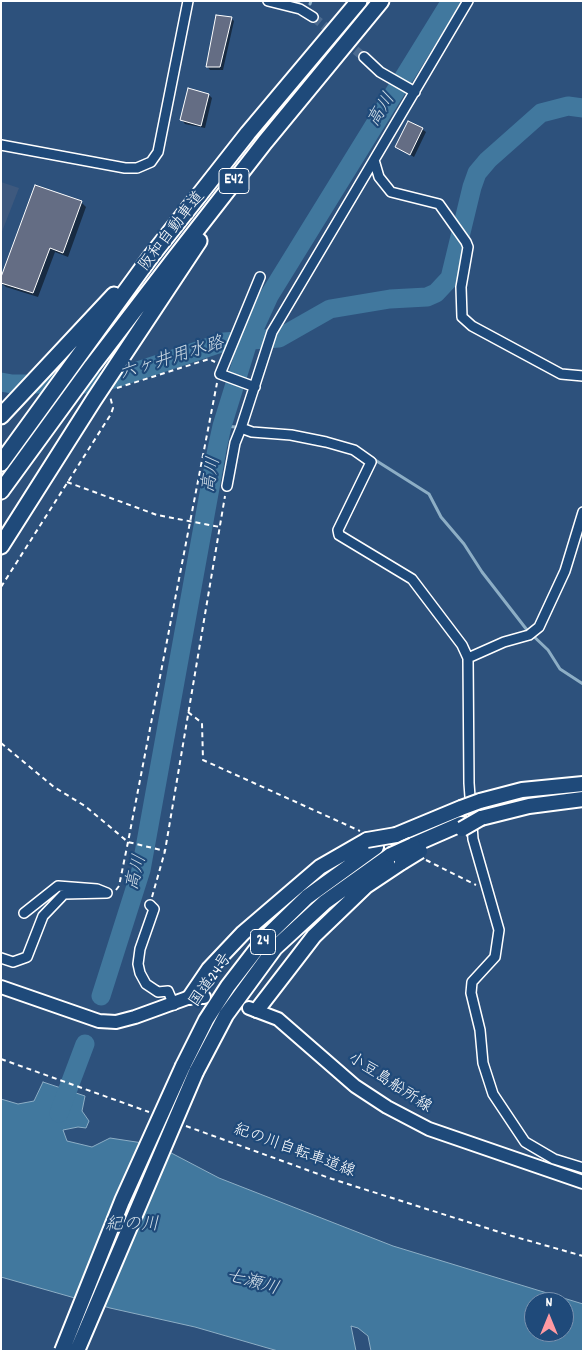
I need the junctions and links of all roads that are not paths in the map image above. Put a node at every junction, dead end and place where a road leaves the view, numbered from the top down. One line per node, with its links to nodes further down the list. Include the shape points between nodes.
1 (188, 1): 10 (street, via 158,152 151,162 137,168 125,168)
2 (268, 1): 6 (street, via 300,9)
3 (359, 1): 12 (highway, 阪和自動車道 / E42, via 248,133)
4 (381, 1): 9 (highway, 阪和自動車道 / E42)
5 (468, 1): 8 (street)
6 (313, 17)
7 (364, 57): 8 (street, via 380,72)
8 (412, 90): 11 (street)
9 (265, 142): 20 (highway, 阪和自動車道 / E42, via 92,366); 22 (highway)
10 (1, 145)
11 (374, 160): 14 (street, via 379,177 391,192 439,204 466,242 468,247 461,287 462,317 472,326 561,374); 15 (street, via 272,332)
12 (152, 255): 16 (highway); 18 (highway, 阪和自動車道 / E42)
13 (260, 277): 15 (street, via 221,375)
14 (583, 376)
15 (251, 386): 17 (street)
16 (1, 416)
17 (241, 428): 19 (street); 23 (street, via 326,442 354,450 371,462 338,530 339,536 412,579 462,645)
18 (1, 463)
19 (227, 486)
20 (1, 491)
21 (583, 512): 23 (street, via 565,571 539,627 530,634)
22 (1, 546)
23 (468, 658): 35 (street, via 473,839 499,930 495,958 472,982 483,1063 492,1094 525,1142 554,1159)
24 (583, 784): 26 (highway, 国道24号 / 24, bridge, via 522,790 480,801 396,835)
25 (583, 799): 27 (highway, 24, bridge, via 529,806 481,818 419,852)
26 (370, 840): 32 (highway, 24, via 320,867 243,933 209,969); 37 (highway, 国道24号 / 24, bridge, via 265,938 214,1006 182,1066 122,1201)
27 (396, 859): 34 (highway, 24, via 314,936); 38 (highway, 国道24号 / 24, bridge, via 325,902 276,948 226,1015 196,1072)
28 (150, 905): 33 (street, via 154,909 140,949 140,973 146,984 158,992 168,991)
29 (24, 913): 30 (street, via 58,886 97,889 106,893 64,894 43,916 27,957 14,962)
30 (1, 958)
31 (1, 987): 33 (main road, via 98,1021 122,1020)
32 (197, 997): 33 (main road)
33 (174, 1005)
34 (253, 1009): 36 (main road, 小豆島船所線, via 278,1019 355,1086 421,1125)
35 (583, 1168)
36 (583, 1182)
37 (62, 1351)
38 (77, 1351)

